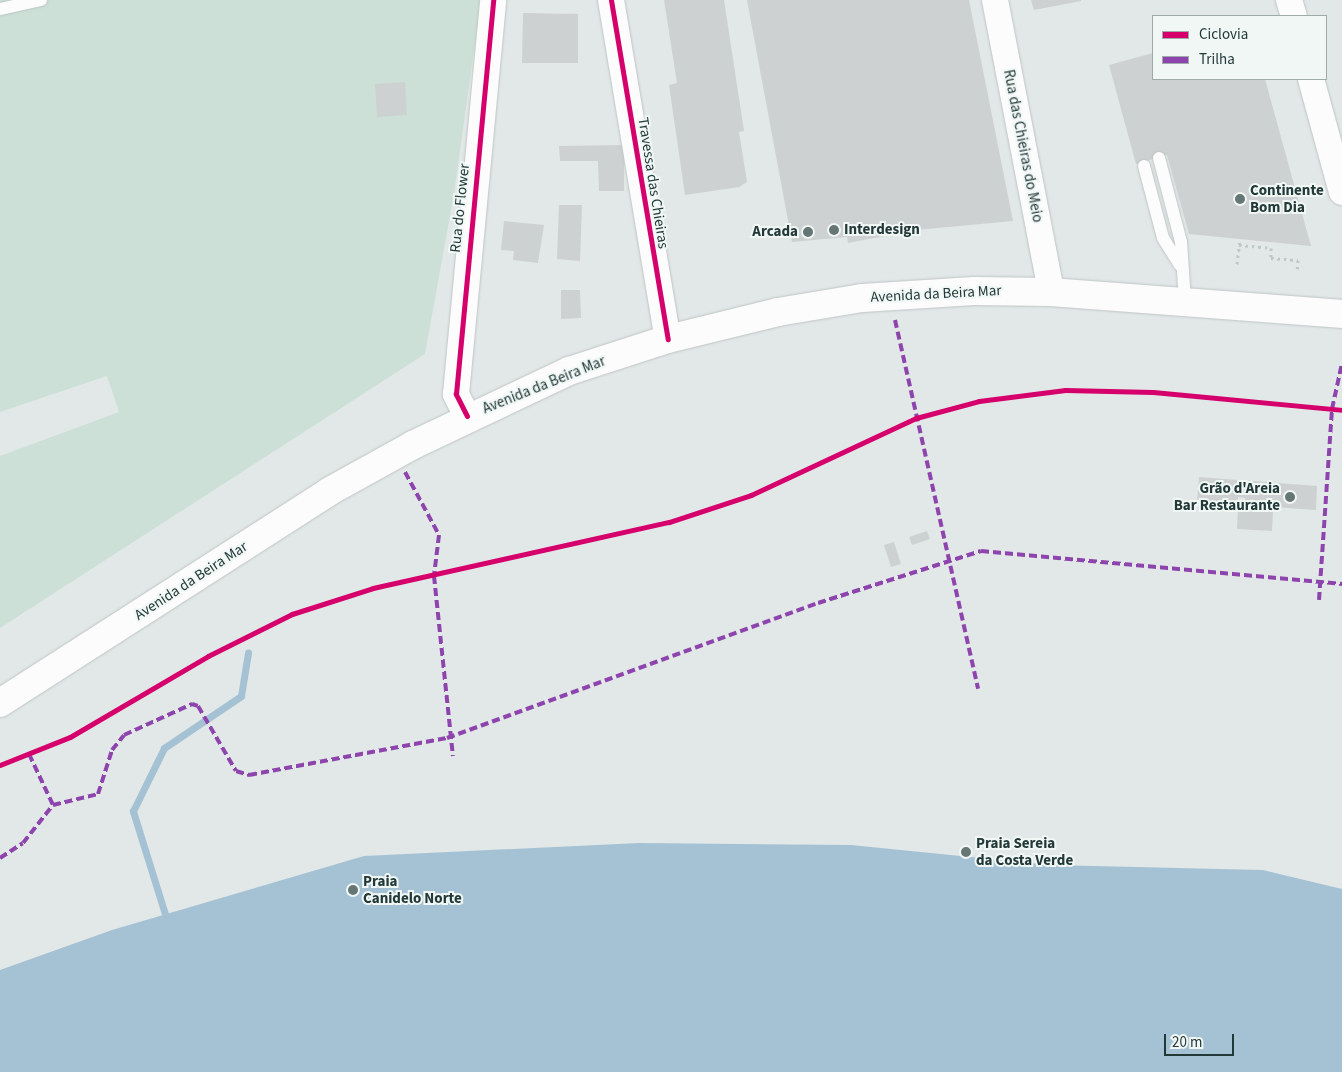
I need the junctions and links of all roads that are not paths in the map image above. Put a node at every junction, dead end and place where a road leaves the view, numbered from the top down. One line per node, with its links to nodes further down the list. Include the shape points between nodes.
1 (41, 0): 6 (lane)
2 (493, 0): 17 (street, Rua do Flower, via 456,394)
3 (611, 0): 16 (street, Travessa das Chieiras)
4 (995, 0): 13 (street, Rua das Chieiras do Meio)
5 (1289, 0): 7 (street)
6 (0, 9)
7 (1294, 15)
8 (1311, 80): 11 (street)
9 (1159, 158): 12 (lane, via 1181,242)
10 (1144, 166): 12 (lane, via 1163,238)
11 (1342, 192)
12 (1180, 265): 14 (lane)
13 (1051, 292): 14 (main road, Avenida da Beira Mar); 16 (main road, Avenida da Beira Mar, via 862,298 778,312)
14 (1185, 300): 15 (main road, Avenida da Beira Mar)
15 (1342, 314)
16 (668, 339): 17 (main road, Avenida da Beira Mar, via 569,371)
17 (467, 416): 18 (main road, Avenida da Beira Mar, via 330,491)
18 (0, 703)

